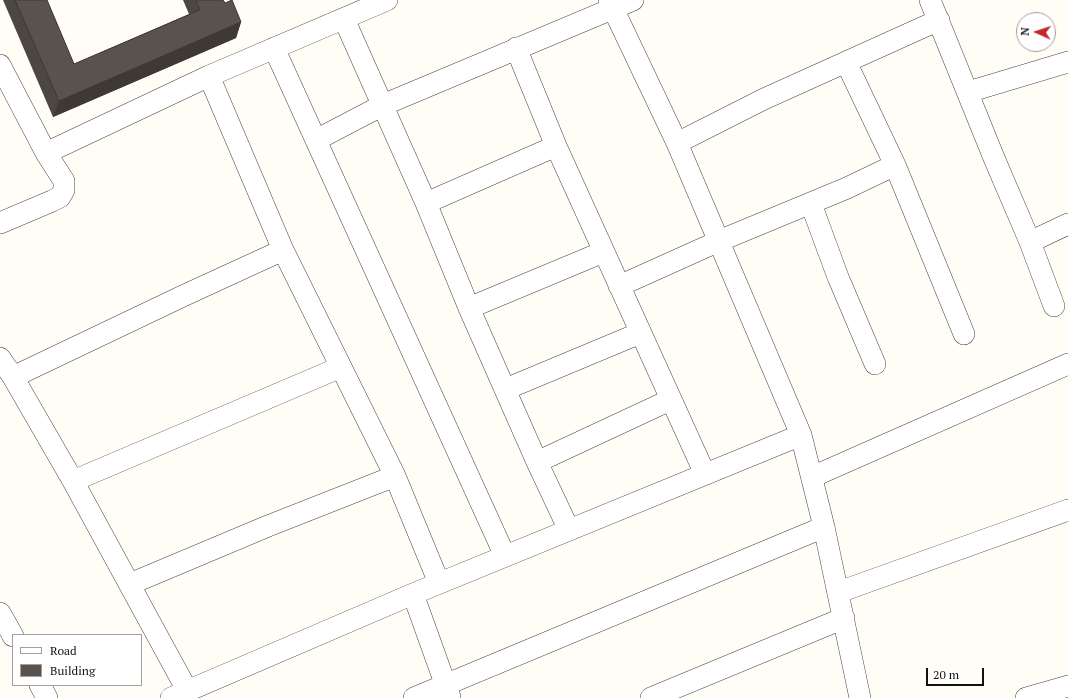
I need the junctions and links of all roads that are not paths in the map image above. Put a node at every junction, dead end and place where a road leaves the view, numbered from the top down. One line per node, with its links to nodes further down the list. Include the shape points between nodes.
1 (387, 0): 5 (street)
2 (633, 0): 4 (street)
3 (930, 0): 6 (street)
4 (610, 4): 8 (street); 16 (street)
5 (344, 19): 7 (street); 14 (street)
6 (939, 20): 9 (street); 13 (street)
7 (274, 48): 12 (street); 15 (street)
8 (516, 48): 14 (street); 17 (street)
9 (846, 62): 16 (street, via 764,99); 19 (street)
10 (1068, 62): 13 (street)
11 (0, 65): 18 (street)
12 (209, 76): 18 (street); 26 (street)
13 (968, 92): 25 (street)
14 (383, 105): 15 (street); 20 (street)
15 (316, 140): 49 (street)
16 (677, 143): 24 (street)
17 (556, 146): 20 (street); 27 (street)
18 (46, 153): 22 (street, via 64,181 64,190 60,197)
19 (895, 165): 21 (street); 32 (street)
20 (426, 203): 30 (street)
21 (810, 204): 24 (street); 34 (street)
22 (0, 223)
23 (1068, 224): 25 (street)
24 (719, 241): 28 (street); 40 (street)
25 (1030, 242): 29 (street)
26 (283, 250): 36 (street); 37 (street)
27 (603, 252): 28 (street); 30 (street)
28 (619, 286): 31 (street)
29 (1054, 306)
30 (469, 308): 38 (street)
31 (640, 333): 38 (street); 39 (street)
32 (964, 334)
33 (0, 358): 37 (street)
34 (875, 364)
35 (1068, 364): 44 (street)
36 (341, 367): 43 (street); 45 (street)
37 (13, 377): 45 (street)
38 (506, 389): 41 (street)
39 (670, 400): 41 (street); 42 (street)
40 (801, 435): 42 (street); 44 (street)
41 (537, 462): 48 (street)
42 (705, 474): 48 (street)
43 (395, 476): 50 (street); 51 (street)
44 (812, 477): 47 (street)
45 (73, 481): 51 (street)
46 (1067, 514): 52 (street)
47 (824, 527): 52 (street); 59 (street)
48 (569, 530): 49 (street)
49 (505, 556): 50 (street)
50 (439, 583): 53 (street)
51 (130, 584): 60 (street)
52 (839, 592): 55 (street)
53 (413, 594): 59 (street); 60 (street)
54 (0, 613): 56 (street)
55 (844, 618): 63 (street); 64 (street)
56 (12, 634)
57 (41, 686): 61 (street)
58 (1068, 686): 65 (street)
59 (448, 691): 62 (street)
60 (179, 694)
61 (47, 698)
62 (414, 698)
63 (651, 698)
64 (860, 698)
65 (1026, 698)

